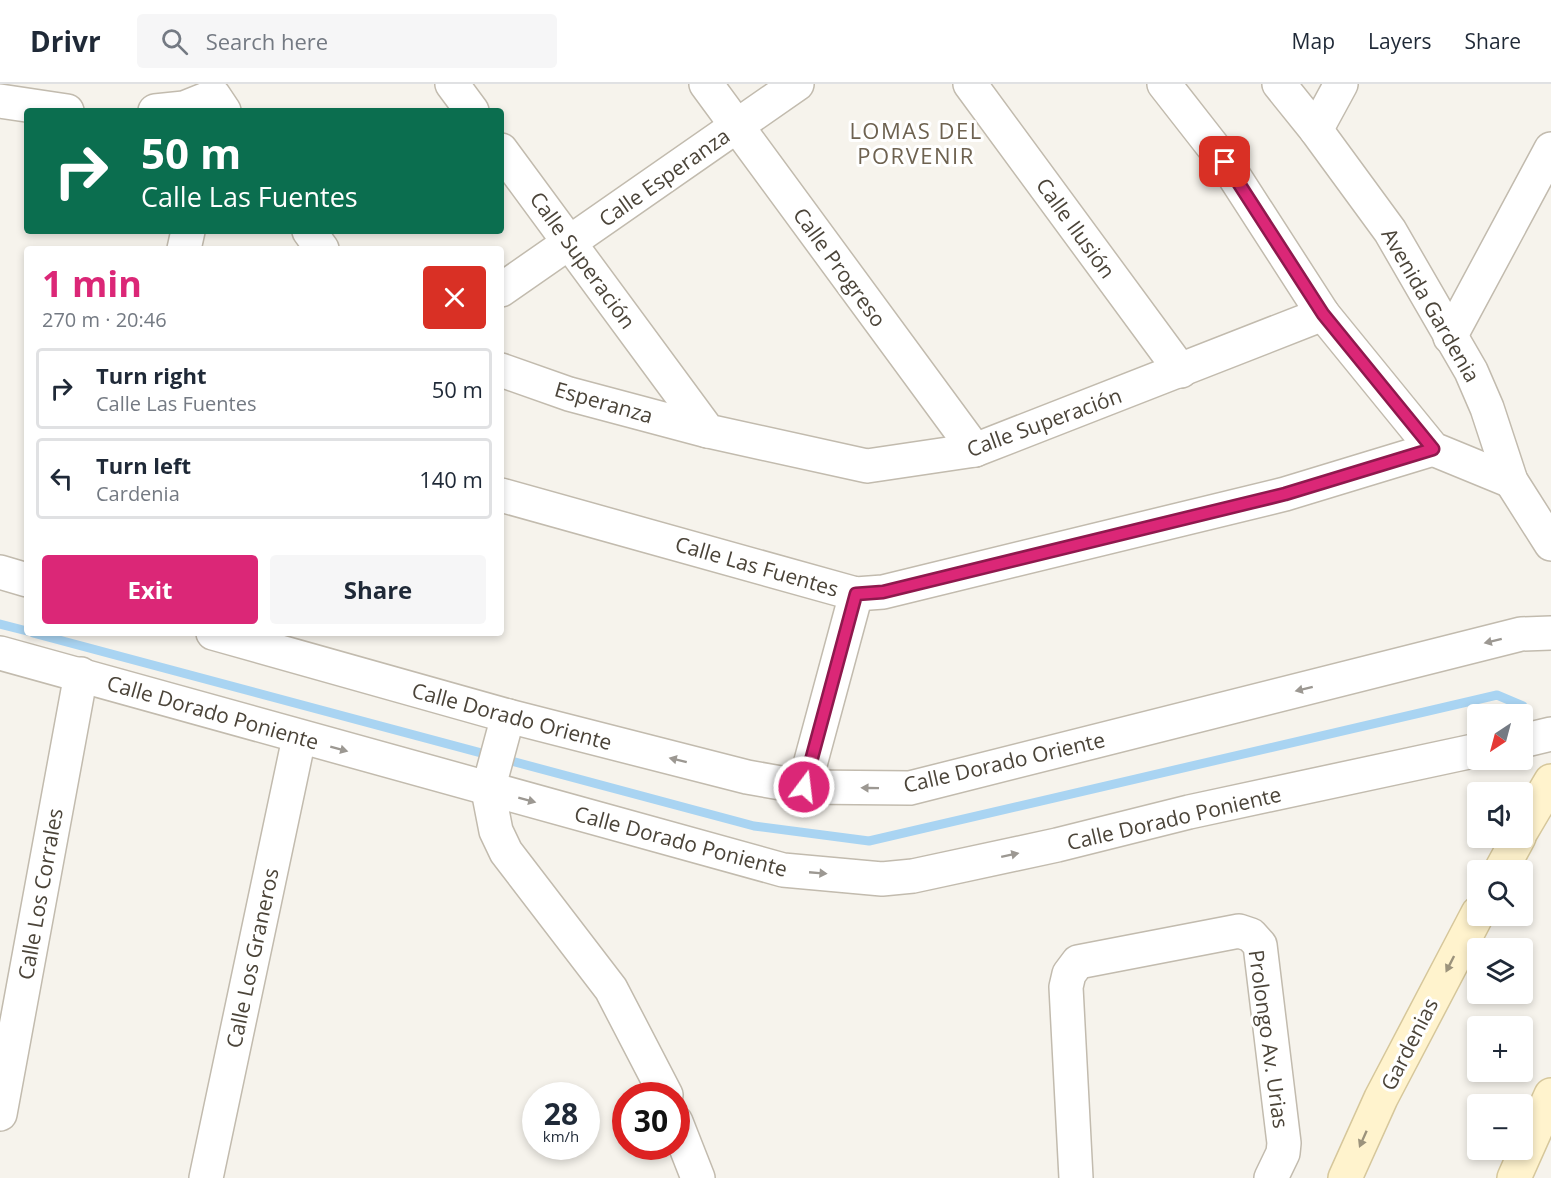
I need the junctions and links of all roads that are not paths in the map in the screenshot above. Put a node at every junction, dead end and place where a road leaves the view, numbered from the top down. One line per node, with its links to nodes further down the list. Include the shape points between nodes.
1 (452, 84): 12 (street)
2 (706, 84): 13 (street, Calle Progreso)
3 (797, 84): 13 (street, Calle Esperanza)
4 (970, 84): 22 (street, Calle Ilusión)
5 (1164, 84): 19 (street, via 1225,162)
6 (1279, 84): 14 (street, Avenida Gardenia)
7 (1341, 84): 14 (street)
8 (223, 97): 10 (street)
9 (0, 101): 11 (street)
10 (176, 103)
11 (47, 108)
12 (470, 108)
13 (736, 126): 17 (street, Calle Esperanza); 25 (street, Calle Progreso)
14 (1316, 130): 20 (street, Avenida Gardenia, via 1390,231)
15 (1551, 149): 20 (street)
16 (504, 154): 17 (street, Calle Superación)
17 (570, 242): 18 (street, Calle Esperanza); 23 (street, Calle Superación)
18 (504, 288)
19 (1323, 314): 22 (street, Calle Superación); 24 (street)
20 (1450, 338): 26 (street, Avenida Gardenia, via 1487,408)
21 (504, 371): 23 (street, Esperanza, via 569,394)
22 (1181, 371): 25 (street, Calle Superación)
23 (708, 431): 25 (street, Calle Superación, via 867,466)
24 (1433, 449): 26 (street); 31 (street, Calle Las Fuentes, via 1285,494 883,592)
25 (975, 450)
26 (1511, 481): 28 (street, Avenida Gardenia)
27 (504, 496): 31 (street, Calle Las Fuentes)
28 (1550, 540)
29 (0, 572): 30 (street)
30 (24, 579)
31 (856, 594): 43 (street)
32 (1551, 633): 43 (street, Calle Dorado Oriente, one-way to 43, via 1521,634 910,788)
33 (222, 636): 36 (street, Calle Dorado Oriente)
34 (0, 653): 35 (street, Calle Dorado Poniente)
35 (81, 675): 38 (street, Calle Dorado Poniente); 48 (street, Calle Los Corrales)
36 (505, 727): 42 (street); 43 (street, Calle Dorado Oriente, one-way to 36)
37 (1551, 734): 39 (street)
38 (298, 738): 42 (street, Calle Dorado Poniente, one-way to 42); 50 (street, Calle Los Graneros)
39 (1533, 738)
40 (1467, 752): 42 (street, Calle Dorado Poniente, one-way to 40, via 783,870 882,879 955,867)
41 (1551, 781): 44 (street)
42 (490, 783): 46 (street, via 496,831 506,852 611,989)
43 (804, 787)
44 (1533, 811)
45 (1471, 926): 54 (street, Gardenias, one-way to 54, via 1381,1098)
46 (659, 1082)
47 (1551, 1095): 55 (street)
48 (0, 1114)
49 (690, 1158): 51 (street)
50 (207, 1178)
51 (698, 1178)
52 (1076, 1178): 53 (street, Prolongo Av. Urias, via 1066,987 1069,974 1078,962 1239,931 1251,935 1260,945 1284,1143)
53 (1271, 1178)
54 (1345, 1178)
55 (1514, 1178)

